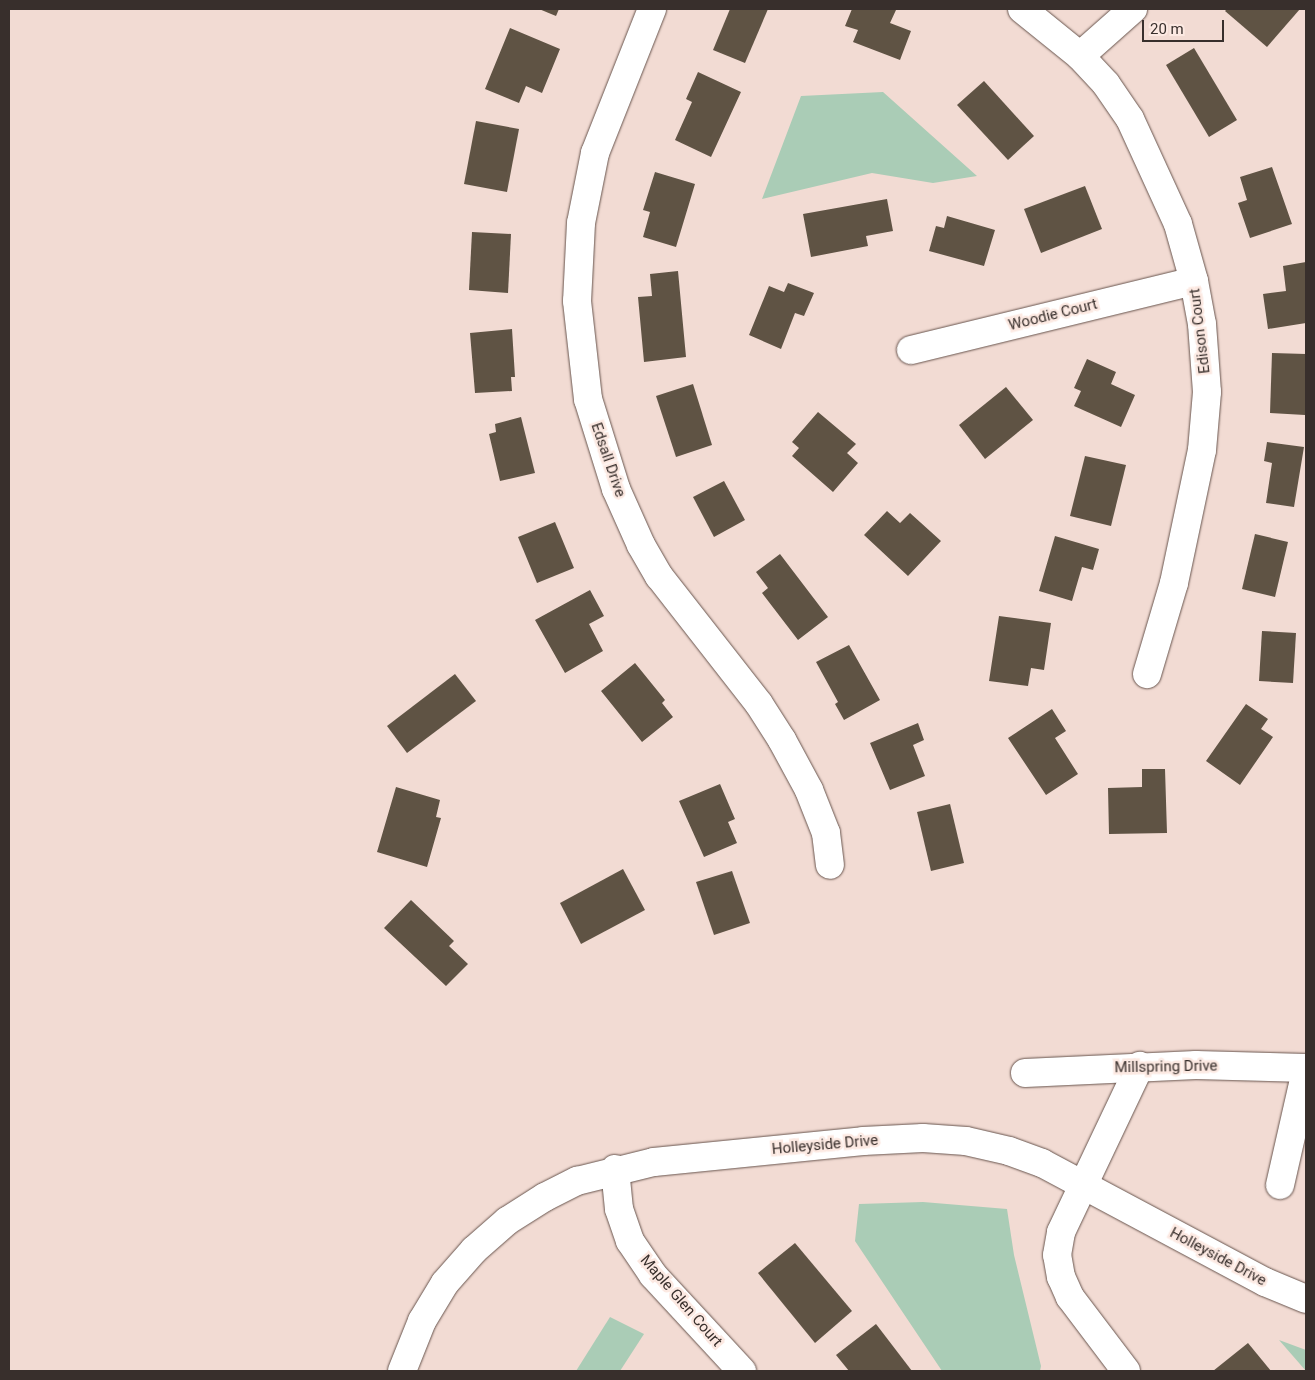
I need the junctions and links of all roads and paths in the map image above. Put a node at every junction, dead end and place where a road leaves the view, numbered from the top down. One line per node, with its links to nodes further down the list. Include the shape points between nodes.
1 (652, 9): 8 (street, Edsall Drive, via 595,153 581,223 577,301 588,399 616,489 641,545 659,576 759,704 782,740 809,790 826,833)
2 (1022, 9): 4 (street, Edison Court)
3 (1133, 9): 4 (street)
4 (1080, 56): 5 (street, Edison Court, via 1106,84 1130,119 1178,224)
5 (1194, 281): 6 (street, Woodie Court); 7 (street, Edison Court, via 1202,324 1207,392 1202,450 1174,584)
6 (911, 350)
7 (1146, 674)
8 (830, 865)
9 (1140, 1066): 10 (street, Millspring Drive); 11 (street, Millspring Drive); 13 (street)
10 (1306, 1069): 14 (street, Millspring Drive)
11 (1025, 1073)
12 (615, 1169): 13 (street, Holleyside Drive, via 664,1161 923,1138 966,1141 1009,1151); 16 (street, Holleyside Drive, via 577,1181 544,1197 507,1221 474,1250 445,1283 422,1321); 17 (street, Maple Glen Court, via 619,1209 630,1241 653,1275)
13 (1083, 1184): 15 (street, Holleyside Drive, via 1265,1282); 18 (street, via 1060,1232 1058,1255 1061,1277 1070,1297)
14 (1280, 1185)
15 (1306, 1299)
16 (402, 1371)
17 (742, 1371)
18 (1126, 1371)

